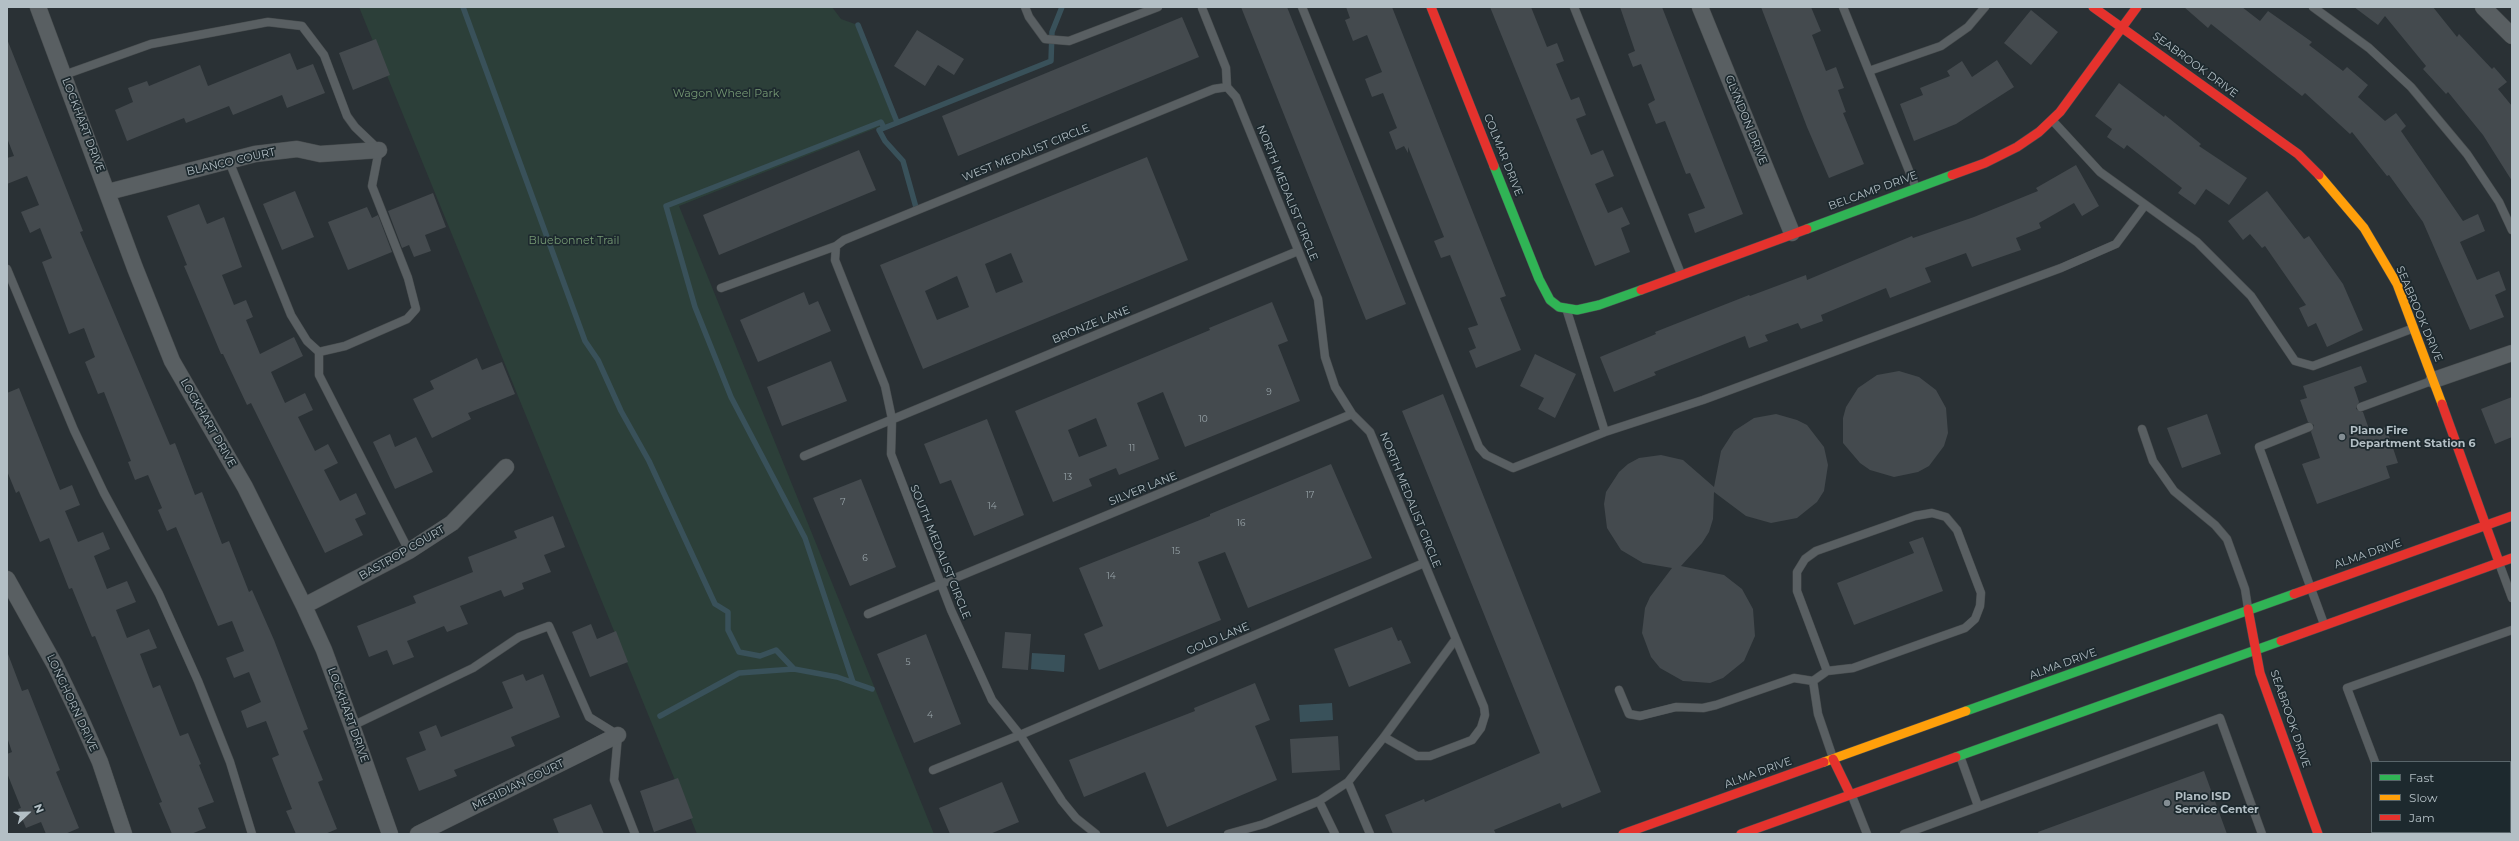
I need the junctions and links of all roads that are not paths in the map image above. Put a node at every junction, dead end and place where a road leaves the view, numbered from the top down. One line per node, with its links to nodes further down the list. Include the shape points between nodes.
1 (38, 7): 18 (street, LOCKHART DRIVE)
2 (1025, 7): 3 (lane, via 1045,40 1069,42)
3 (1158, 7)
4 (1302, 7): 43 (lane, via 1479,447 1486,455 1513,468)
5 (1432, 7): 33 (street, COLMAR DRIVE, via 1539,279 1550,300)
6 (1574, 7): 31 (lane)
7 (1700, 7): 27 (street, GLYNDON DRIVE)
8 (1843, 7): 17 (lane)
9 (1985, 7): 17 (lane, via 1968,27 1941,46)
10 (2093, 7): 15 (street, SEABROOK DRIVE)
11 (2137, 7): 15 (street, BELCAMP DRIVE)
12 (2313, 7): 26 (lane, via 2369,48 2411,86 2467,154 2499,202)
13 (2483, 7): 16 (street)
14 (1202, 8): 19 (lane, via 1226,68)
15 (2123, 28): 20 (street, BELCAMP DRIVE, via 2081,86); 34 (street, SEABROOK DRIVE, via 2298,154 2327,182 2364,228 2379,252 2397,284)
16 (2512, 36)
17 (1869, 71): 23 (lane)
18 (64, 75): 21 (lane, via 151,44 268,22 302,26 324,54 347,116); 24 (street, LOCKHART DRIVE)
19 (1227, 87): 28 (lane, WEST MEDALIST CIRCLE, via 1214,88 844,240); 29 (lane, NORTH MEDALIST CIRCLE, via 1236,97)
20 (2052, 120): 23 (street, BELCAMP DRIVE, via 2017,147 1985,163); 25 (lane, via 2100,172)
21 (379, 150): 22 (street, BLANCO COURT, via 320,154 297,149 255,154); 35 (lane, via 372,186 408,278 416,309 407,320 382,332 345,346)
22 (229, 161): 24 (street, BLANCO COURT); 35 (lane, via 290,315 307,341)
23 (1916, 188): 27 (street, BELCAMP DRIVE)
24 (108, 192): 56 (street, LOCKHART DRIVE, via 172,361 245,487)
25 (2145, 205): 34 (lane, via 2197,242 2251,296 2295,361 2312,366); 43 (lane, via 2116,244 2061,268 1704,400)
26 (2512, 230)
27 (1792, 233): 31 (street, BELCAMP DRIVE)
28 (836, 246): 32 (lane, WEST MEDALIST CIRCLE); 40 (lane, SOUTH MEDALIST CIRCLE, via 835,260 886,386)
29 (1298, 251): 39 (lane, NORTH MEDALIST CIRCLE, via 1318,299 1325,357 1335,387); 40 (lane, BRONZE LANE)
30 (7, 269): 79 (lane, via 74,430 104,493 160,594 198,681 230,762)
31 (1681, 274): 33 (street, BELCAMP DRIVE, via 1599,305 1577,310)
32 (721, 288)
33 (1563, 307): 43 (lane)
34 (2415, 328): 37 (street, SEABROOK DRIVE)
35 (319, 352): 48 (lane, via 319,375)
36 (2512, 352): 37 (street)
37 (2434, 380): 38 (lane); 47 (street, SEABROOK DRIVE)
38 (2361, 407)
39 (1352, 414): 51 (lane, NORTH MEDALIST CIRCLE, via 1370,432); 53 (lane, SILVER LANE)
40 (892, 419): 44 (lane, BRONZE LANE); 53 (lane, SOUTH MEDALIST CIRCLE, via 891,454)
41 (2309, 427): 54 (lane, via 2259,447)
42 (2142, 429): 57 (lane, via 2153,460 2174,491 2215,525 2227,539 2245,588)
43 (1605, 432)
44 (804, 456)
45 (506, 466): 48 (street, BASTROP COURT, via 452,523)
46 (2512, 516): 47 (street, ALMA DRIVE)
47 (2486, 525): 50 (street, SEABROOK DRIVE); 54 (street, ALMA DRIVE)
48 (409, 551): 56 (street, BASTROP COURT)
49 (2512, 558): 50 (street)
50 (2499, 562): 55 (lane); 59 (street)
51 (1424, 564): 61 (lane, NORTH MEDALIST CIRCLE); 68 (lane, GOLD LANE)
52 (7, 579): 78 (street, LONGHORN DRIVE, via 55,664 79,715 100,762)
53 (942, 583): 58 (lane, SILVER LANE); 68 (lane, SOUTH MEDALIST CIRCLE, via 951,610 992,700)
54 (2310, 588): 57 (street, ALMA DRIVE); 59 (lane)
55 (2512, 598)
56 (304, 606): 66 (street, LOCKHART DRIVE, via 324,650)
57 (2248, 609): 62 (street, SEABROOK DRIVE); 71 (street, ALMA DRIVE)
58 (868, 614)
59 (2324, 624): 62 (street)
60 (2512, 630): 72 (lane, via 2347,688)
61 (1455, 640): 69 (lane); 69 (lane, NORTH MEDALIST CIRCLE, via 1484,707 1485,715 1481,728 1472,740 1430,756 1417,756)
62 (2256, 648): 70 (street); 92 (street, SEABROOK DRIVE, via 2262,678)
63 (1827, 671): 63 (lane, via 1797,591 1797,572 1805,559 1816,551 1915,516 1932,513 1946,518 1957,530 1981,593 1980,606 1975,618 1965,628 1853,668); 64 (lane)
64 (1814, 681): 65 (lane, via 1794,678 1716,706 1676,707 1640,716 1629,714); 71 (lane, via 1818,714)
65 (1619, 690)
66 (352, 726): 67 (lane, via 473,668 518,637 549,626 589,717); 80 (street, LOCKHART DRIVE)
67 (618, 735): 81 (street, MERIDIAN COURT); 82 (lane, via 614,780)
68 (1020, 735): 73 (lane, GOLD LANE); 83 (lane, SOUTH MEDALIST CIRCLE, via 1062,801 1076,818)
69 (1384, 737): 74 (lane)
70 (1960, 755): 75 (street); 77 (lane)
71 (1833, 759): 75 (street); 87 (street, ALMA DRIVE)
72 (2374, 761)
73 (933, 770)
74 (1348, 782): 76 (lane); 86 (lane)
75 (1850, 794): 88 (street); 89 (lane)
76 (1319, 801): 84 (lane, via 1264,824); 85 (lane)
77 (1978, 806): 90 (lane); 91 (lane, via 2220,718)
78 (124, 834)
79 (252, 834)
80 (390, 834)
81 (418, 834)
82 (635, 834)
83 (1096, 834)
84 (1228, 834)
85 (1335, 834)
86 (1370, 834)
87 (1623, 834)
88 (1741, 834)
89 (1867, 834)
90 (1904, 834)
91 (2262, 834)
92 (2318, 834)

